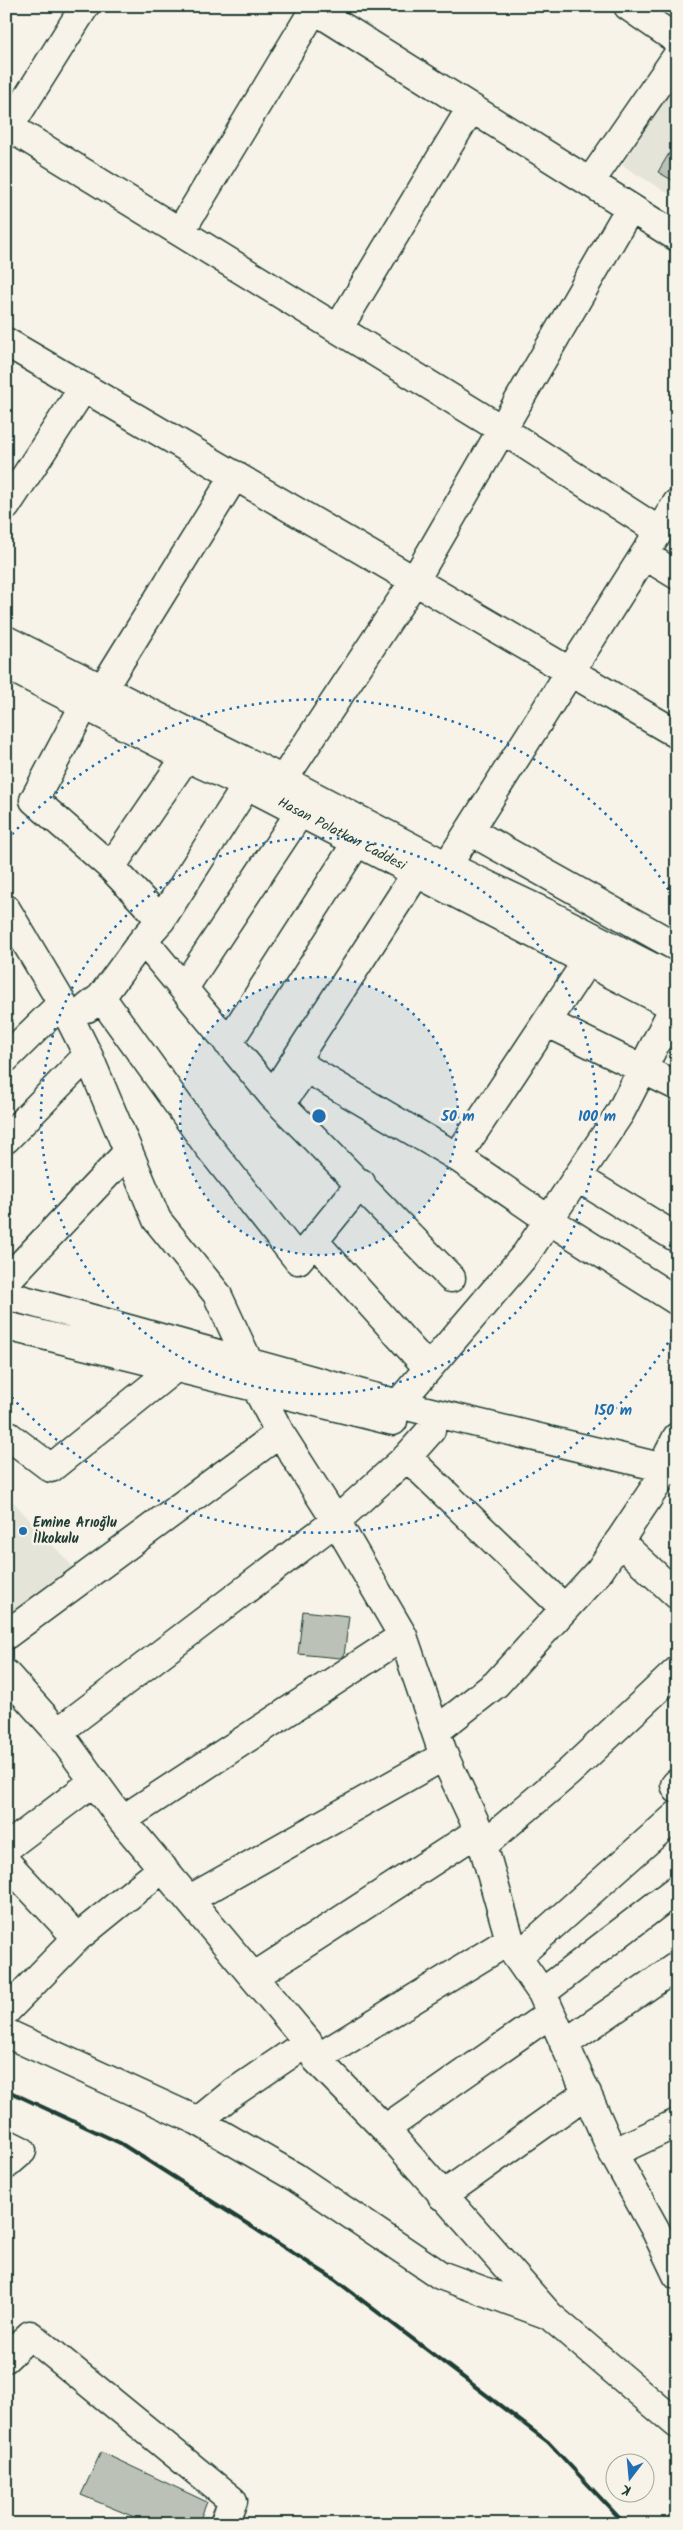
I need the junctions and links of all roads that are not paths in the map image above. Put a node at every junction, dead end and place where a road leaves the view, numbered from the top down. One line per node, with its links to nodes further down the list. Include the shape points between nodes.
1 (85, 6): 7 (street)
2 (628, 6): 4 (street)
3 (313, 7): 6 (street); 10 (street)
4 (677, 40)
5 (677, 56): 8 (street)
6 (471, 108): 8 (street); 12 (street)
7 (8, 129): 10 (street)
8 (590, 182): 9 (street)
9 (630, 208): 11 (street); 15 (street)
10 (180, 232): 12 (street)
11 (677, 236)
12 (338, 329): 15 (street)
13 (6, 342): 14 (street)
14 (84, 387): 16 (street); 18 (street)
15 (501, 429): 19 (street); 22 (street)
16 (235, 475): 22 (street); 26 (street)
17 (677, 503): 19 (street)
18 (6, 506)
19 (659, 531): 20 (street)
20 (644, 555): 21 (street); 25 (street)
21 (677, 575)
22 (415, 580): 25 (street); 29 (street)
23 (6, 640): 26 (street, Hasan Polatkan Caddesi)
24 (6, 664): 26 (street, Hasan Polatkan Caddesi)
25 (570, 671): 27 (street); 32 (street)
26 (94, 697): 28 (street, Hasan Polatkan Caddesi); 29 (street, Hasan Polatkan Caddesi); 35 (street, via 34,800)
27 (677, 734)
28 (186, 757): 30 (street, Hasan Polatkan Caddesi); 35 (street)
29 (283, 780): 34 (street, Hasan Polatkan Caddesi)
30 (247, 785): 31 (street, Hasan Polatkan Caddesi); 38 (street)
31 (299, 814): 33 (street, Hasan Polatkan Caddesi); 43 (street)
32 (470, 831): 34 (street); 40 (street)
33 (357, 842): 36 (street, Hasan Polatkan Caddesi); 48 (street)
34 (447, 866): 42 (street, Hasan Polatkan Caddesi)
35 (111, 867): 38 (street)
36 (416, 872): 41 (street, Hasan Polatkan Caddesi); 53 (street)
37 (7, 910): 46 (street)
38 (161, 920): 39 (street)
39 (143, 940): 43 (street); 44 (street)
40 (677, 947)
41 (587, 960): 45 (street, Hasan Polatkan Caddesi); 47 (street)
42 (677, 980)
43 (184, 988): 48 (street)
44 (101, 997): 46 (street); 61 (street, via 208,1146 298,1260)
45 (676, 1008): 51 (street)
46 (67, 1012): 49 (street); 50 (street)
47 (548, 1023): 51 (street); 56 (street)
48 (228, 1043): 53 (street)
49 (88, 1055): 54 (street); 55 (street)
50 (6, 1058)
51 (642, 1069): 52 (street); 57 (street, via 620,1113)
52 (677, 1086)
53 (277, 1099): 56 (street, via 306,1068); 58 (street)
54 (6, 1139)
55 (128, 1152): 63 (street); 67 (street, via 157,1220 217,1294)
56 (457, 1157): 59 (street)
57 (577, 1178): 59 (street); 60 (street)
58 (361, 1184): 61 (street); 62 (street)
59 (549, 1220): 65 (street); 69 (street, via 526,1254)
60 (677, 1238)
61 (314, 1241): 69 (street)
62 (451, 1278)
63 (6, 1281)
64 (6, 1295): 67 (street)
65 (677, 1301)
66 (6, 1326): 68 (street)
67 (249, 1363): 71 (street)
68 (175, 1368): 70 (street); 74 (street, via 51,1468)
69 (428, 1368): 71 (street)
70 (257, 1389): 72 (street); 73 (street)
71 (398, 1404): 77 (street)
72 (431, 1430): 76 (street); 77 (street)
73 (280, 1433): 78 (street); 82 (street)
74 (6, 1434)
75 (677, 1437): 77 (street)
76 (407, 1457): 78 (street); 81 (street)
77 (668, 1477): 79 (street)
78 (336, 1521): 83 (street); 86 (street)
79 (619, 1541): 80 (street); 81 (street, via 600,1570)
80 (677, 1595)
81 (564, 1608): 87 (street)
82 (6, 1635)
83 (403, 1636): 87 (street); 92 (street)
84 (677, 1672): 93 (street, via 569,1772)
85 (6, 1674): 86 (street)
86 (58, 1732): 88 (street)
87 (440, 1744): 93 (street); 98 (street)
88 (93, 1782): 92 (street); 94 (street)
89 (677, 1783): 90 (street, via 674,1785)
90 (677, 1789)
91 (677, 1815): 100 (street)
92 (122, 1820): 96 (street)
93 (481, 1839): 100 (street); 102 (street)
94 (6, 1848)
95 (6, 1862): 99 (street)
96 (163, 1868): 98 (street); 99 (street)
97 (677, 1889): 103 (street)
98 (190, 1900): 102 (street)
99 (77, 1938): 104 (street)
100 (514, 1948): 103 (street); 107 (street)
101 (677, 1966): 106 (street)
102 (254, 1976): 107 (street)
103 (547, 2003): 106 (street); 111 (street)
104 (9, 2004)
105 (6, 2033): 109 (street)
106 (564, 2044): 108 (street)
107 (312, 2050): 109 (street, via 230,2095); 111 (street)
108 (587, 2093): 113 (street); 115 (street)
109 (198, 2121): 118 (street, via 296,2177 440,2275)
110 (677, 2123): 113 (street)
111 (385, 2129): 115 (street)
112 (6, 2143): 114 (street, via 22,2151)
113 (613, 2153): 116 (street)
114 (6, 2165)
115 (442, 2196): 118 (street)
116 (666, 2225): 117 (street)
117 (677, 2275)
118 (550, 2316): 120 (street)
119 (6, 2358): 121 (street, via 30,2336 234,2501)
120 (677, 2424)
121 (224, 2524)

